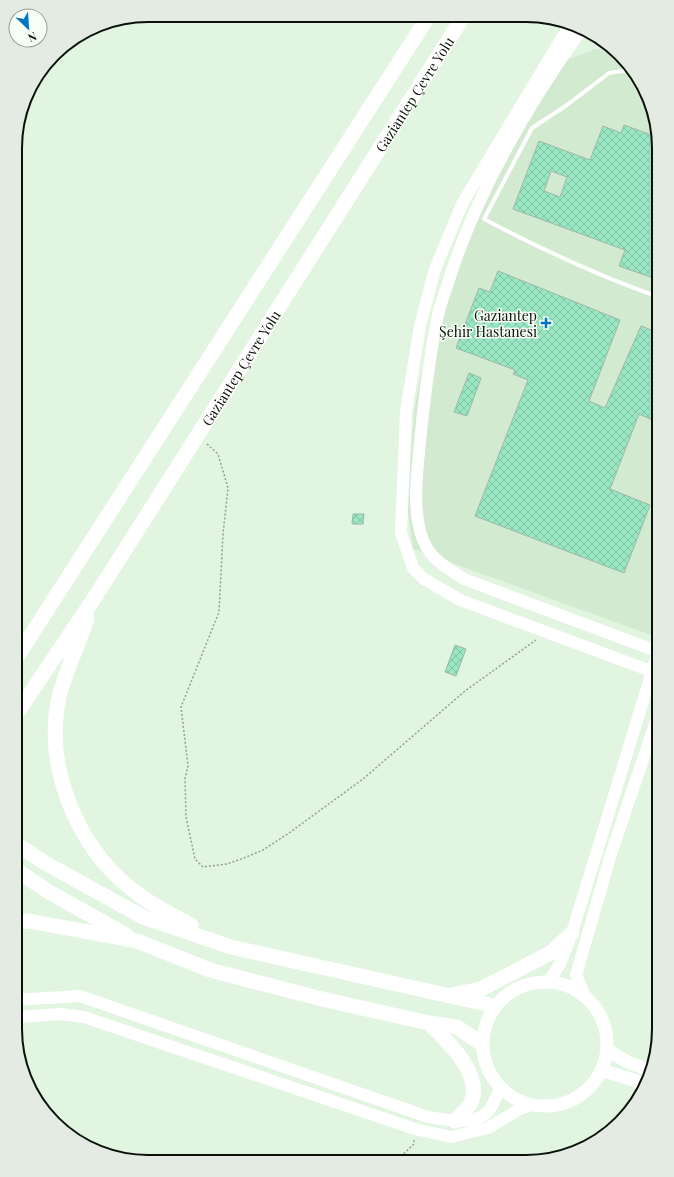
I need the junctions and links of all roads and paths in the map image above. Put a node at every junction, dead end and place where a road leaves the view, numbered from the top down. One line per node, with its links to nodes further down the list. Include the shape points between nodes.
1 (425, 22): 11 (highway, Gaziantep Çevre Yolu)
2 (460, 22): 7 (highway, Gaziantep Çevre Yolu)
3 (567, 29): 9 (street, via 463,202 435,269 420,326 406,412 401,533 413,568 424,579 460,600)
4 (579, 34): 10 (street, via 525,117 477,205 438,314 425,389 416,479 418,530 427,549 441,564 464,579)
5 (625, 70): 6 (lane, via 609,73 532,128 484,219 549,252)
6 (652, 294)
7 (196, 435): 8 (highway, Gaziantep Çevre Yolu); 9 (path, via 218,454 228,488 223,527 219,612 181,707 188,766 185,779 186,817 195,859 203,866 227,864 244,858 263,850 289,833 363,779 465,691)
8 (95, 597): 14 (highway, Gaziantep Çevre Yolu); 21 (highway, via 59,696 56,736 62,778 72,809 88,842 129,887 158,908)
9 (548, 632): 12 (street)
10 (652, 650)
11 (22, 651)
12 (652, 672)
13 (652, 682): 19 (street)
14 (22, 706)
15 (652, 733): 24 (street, via 611,854 576,975)
16 (22, 848): 21 (highway, via 143,917)
17 (22, 874): 20 (highway, via 49,892)
18 (22, 922): 20 (highway)
19 (572, 933): 22 (street, via 560,964); 23 (highway, via 552,952 481,989)
20 (137, 941): 28 (highway, via 210,970)
21 (231, 947): 23 (highway)
22 (548, 982): 24 (main road, via 567,986); 26 (main road, via 528,984 510,993)
23 (447, 996): 26 (highway)
24 (585, 996): 30 (main road, via 598,1011 605,1030)
25 (22, 1000): 36 (street, via 80,996 428,1117)
26 (495, 1006): 29 (main road, via 486,1024)
27 (22, 1017): 37 (street, via 61,1014 84,1018)
28 (429, 1023): 29 (highway, via 457,1027); 36 (highway, via 459,1053 473,1083 470,1105)
29 (482, 1044): 34 (main road, via 486,1065)
30 (607, 1050): 31 (main road); 32 (main road)
31 (645, 1069)
32 (601, 1070): 33 (main road); 35 (main road, via 589,1087 572,1100 552,1105)
33 (640, 1082)
34 (501, 1087): 35 (main road, via 512,1097); 36 (street, via 489,1111 480,1118)
35 (531, 1104): 37 (street, via 488,1128 452,1137)
36 (455, 1121)
37 (415, 1129): 38 (path, via 414,1144)
38 (402, 1155)

